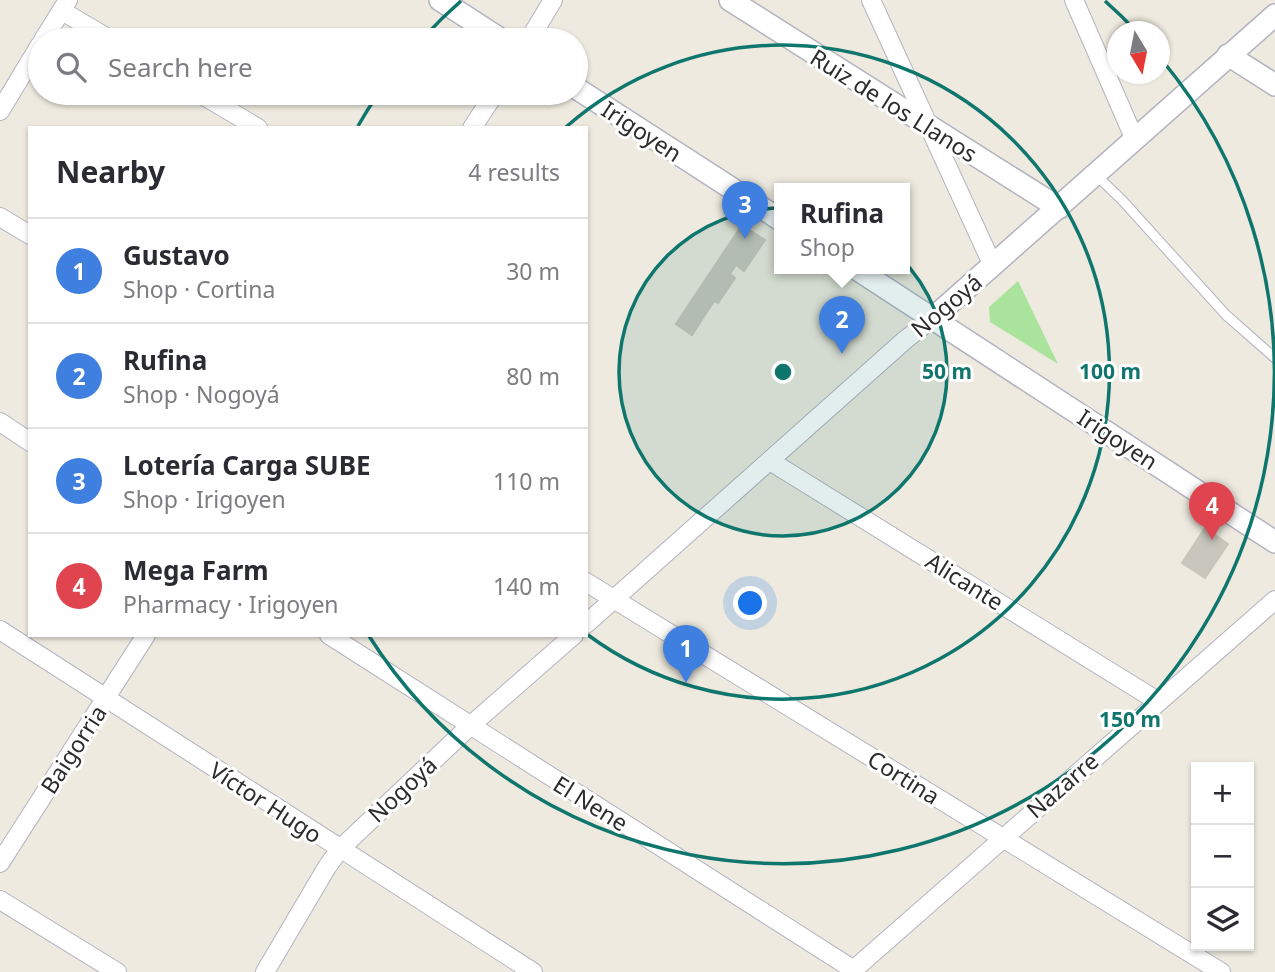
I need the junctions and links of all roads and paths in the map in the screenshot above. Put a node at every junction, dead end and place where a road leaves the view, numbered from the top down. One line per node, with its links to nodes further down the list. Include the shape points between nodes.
1 (439, 0): 10 (street)
2 (553, 0): 11 (street)
3 (730, 0): 21 (street, Ruiz de los Llanos)
4 (872, 0): 21 (street)
5 (1074, 0): 22 (street)
6 (65, 5): 8 (street); 9 (street)
7 (1275, 15): 12 (street, Nogoyá)
8 (51, 28)
9 (95, 28)
10 (483, 28)
11 (536, 28)
12 (1228, 55): 14 (street); 22 (street, Nogoyá)
13 (28, 65): 18 (street)
14 (1275, 85)
15 (588, 96): 25 (street, Irigoyen)
16 (219, 105): 19 (street)
17 (487, 105): 20 (street)
18 (0, 111)
19 (255, 126)
20 (473, 126)
21 (930, 128): 24 (street, Ruiz de los Llanos); 28 (street)
22 (1135, 140): 23 (street, Nogoyá)
23 (1096, 175): 24 (street, Nogoyá); 31 (lane, via 1226,315)
24 (1059, 208): 28 (street, Nogoyá)
25 (774, 216)
26 (0, 217): 27 (street)
27 (28, 234)
28 (993, 266): 30 (street, Nogoyá)
29 (864, 274): 30 (street, Irigoyen)
30 (933, 318): 34 (street, Nogoyá); 35 (street, Irigoyen)
31 (1275, 358)
32 (0, 422): 33 (street)
33 (28, 441)
34 (770, 461): 37 (street, Nogoyá); 45 (street, Alicante)
35 (1275, 542)
36 (588, 583): 37 (street, Cortina)
37 (614, 600): 39 (street, Nogoyá); 47 (street, Cortina)
38 (1275, 600): 45 (street, Nazarre)
39 (588, 622)
40 (0, 630): 44 (street, Víctor Hugo)
41 (145, 637): 44 (street, Baigorria)
42 (332, 637): 46 (street, El Nene)
43 (572, 637): 46 (street, Nogoyá)
44 (106, 698): 48 (street, Víctor Hugo); 49 (street, Baigorria)
45 (1159, 702): 47 (street, Nazarre)
46 (470, 726): 48 (street, Nogoyá); 51 (street, El Nene)
47 (1002, 837): 51 (street, Nazarre); 55 (street, Cortina)
48 (340, 849): 53 (street, Nogoyá); 54 (street, Víctor Hugo)
49 (0, 863)
50 (0, 900): 52 (street)
51 (852, 971)
52 (117, 972)
53 (265, 972)
54 (533, 972)
55 (1220, 972)

